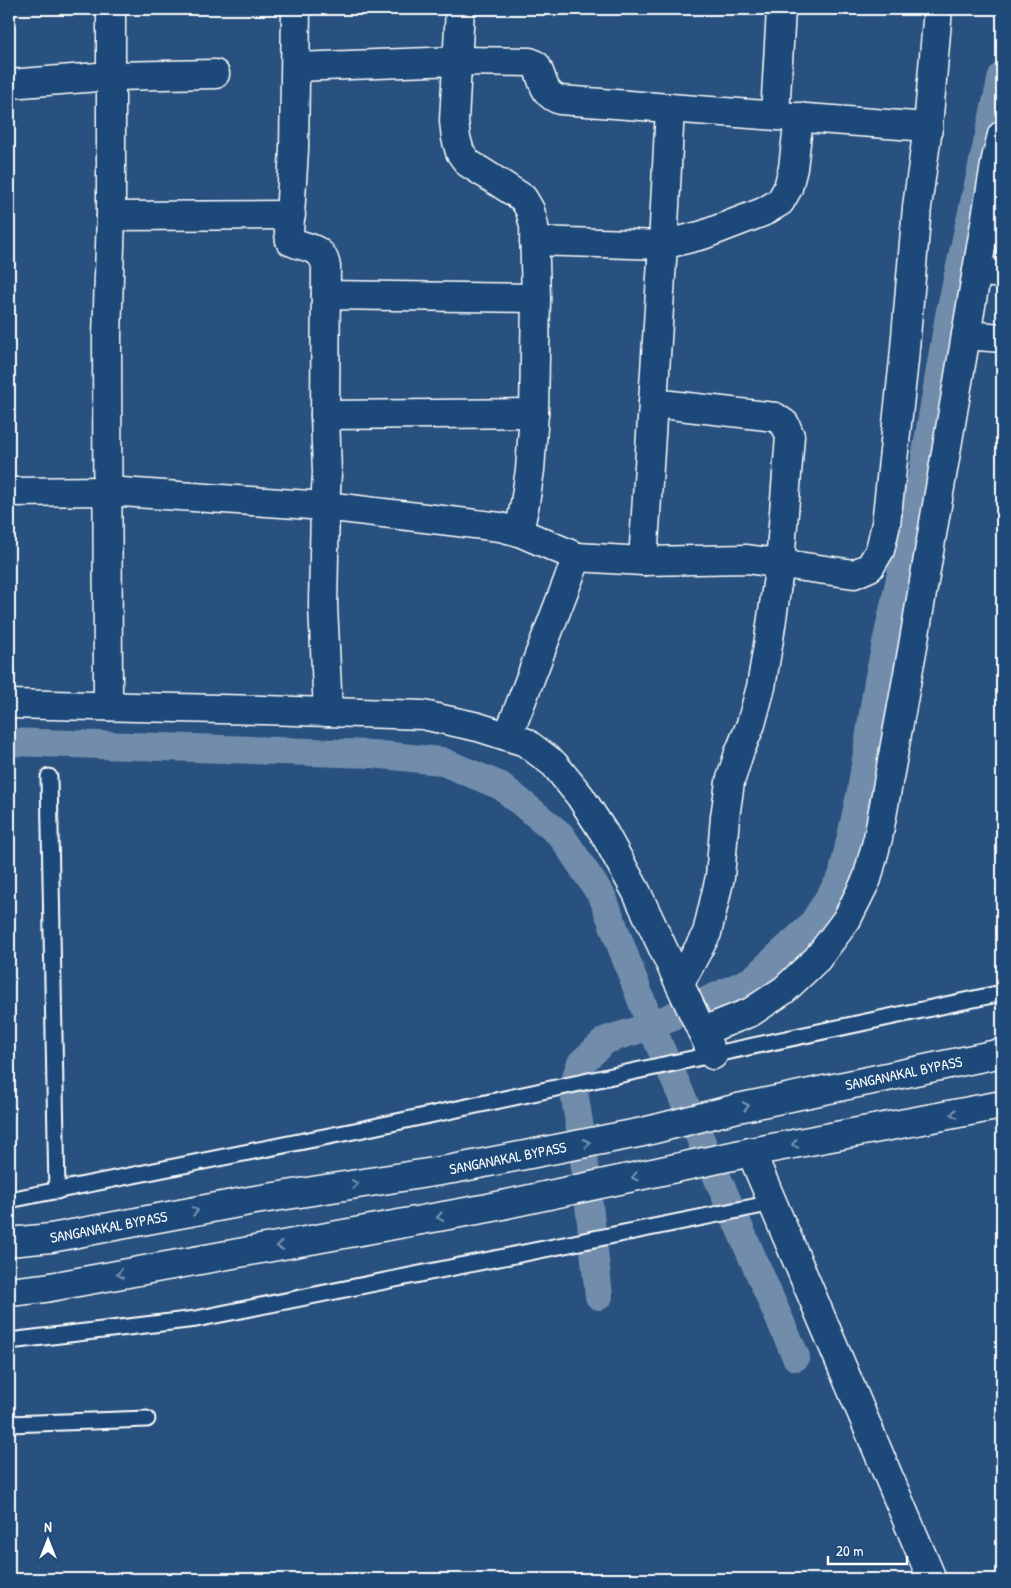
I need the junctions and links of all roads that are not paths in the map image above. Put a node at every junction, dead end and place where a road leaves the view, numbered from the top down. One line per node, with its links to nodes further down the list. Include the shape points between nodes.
1 (111, 9): 9 (street)
2 (296, 9): 7 (street)
3 (460, 9): 6 (street)
4 (781, 9): 12 (street)
5 (938, 9): 13 (street)
6 (457, 61): 7 (street); 11 (street, via 530,62 536,65 551,97 560,100); 17 (street, via 454,121 460,152 468,163 523,198 530,210)
7 (296, 68): 15 (street)
8 (215, 74): 9 (street)
9 (111, 76): 10 (street); 16 (street)
10 (9, 84)
11 (670, 108): 12 (street); 18 (street)
12 (787, 116): 13 (street); 18 (street, via 793,168 780,202 703,235)
13 (928, 127): 33 (street, via 917,207 886,524 880,550 870,567 854,574)
14 (1000, 151): 19 (street)
15 (291, 215): 16 (street); 20 (street, via 290,241 316,250 324,257)
16 (111, 216): 27 (street)
17 (534, 241): 18 (street); 21 (street)
18 (663, 245): 24 (street)
19 (990, 272): 22 (street)
20 (326, 295): 21 (street); 26 (street)
21 (536, 298): 25 (street)
22 (966, 335): 23 (street); 41 (street, via 913,646 878,838 867,879 848,918 817,959 784,990)
23 (1002, 338)
24 (653, 403): 32 (street); 33 (street, via 774,417 785,424 790,436)
25 (534, 413): 26 (street); 30 (street, via 530,470)
26 (325, 415): 29 (street, via 327,473)
27 (107, 491): 28 (street); 29 (street); 35 (street)
28 (9, 492)
29 (324, 506): 30 (street); 36 (street, via 323,605)
30 (519, 532): 31 (street)
31 (577, 557): 32 (street); 37 (street)
32 (643, 561): 33 (street, via 746,559)
33 (780, 563): 39 (street, via 760,687 751,724 730,782 716,896 707,933)
34 (9, 704): 35 (street)
35 (108, 706): 36 (street)
36 (328, 712): 37 (street, via 423,716)
37 (508, 736): 39 (street, via 525,742 554,764 580,796 632,883)
38 (49, 778): 45 (lane)
39 (680, 983): 41 (street)
40 (1002, 992): 41 (lane)
41 (703, 1048): 45 (lane, via 529,1093)
42 (1002, 1053): 48 (street, SANGANAKAL BYPASS, one-way to 42, via 50,1238 250,1201 454,1169 643,1132 738,1108)
43 (1002, 1105): 44 (street, one-way to 44)
44 (751, 1152): 47 (street); 49 (street, one-way to 49, via 488,1208)
45 (57, 1191): 46 (lane)
46 (9, 1200)
47 (765, 1205): 50 (lane, via 196,1319); 53 (street)
48 (9, 1242)
49 (9, 1292)
50 (9, 1341)
51 (147, 1419): 52 (lane)
52 (9, 1424)
53 (932, 1579)

